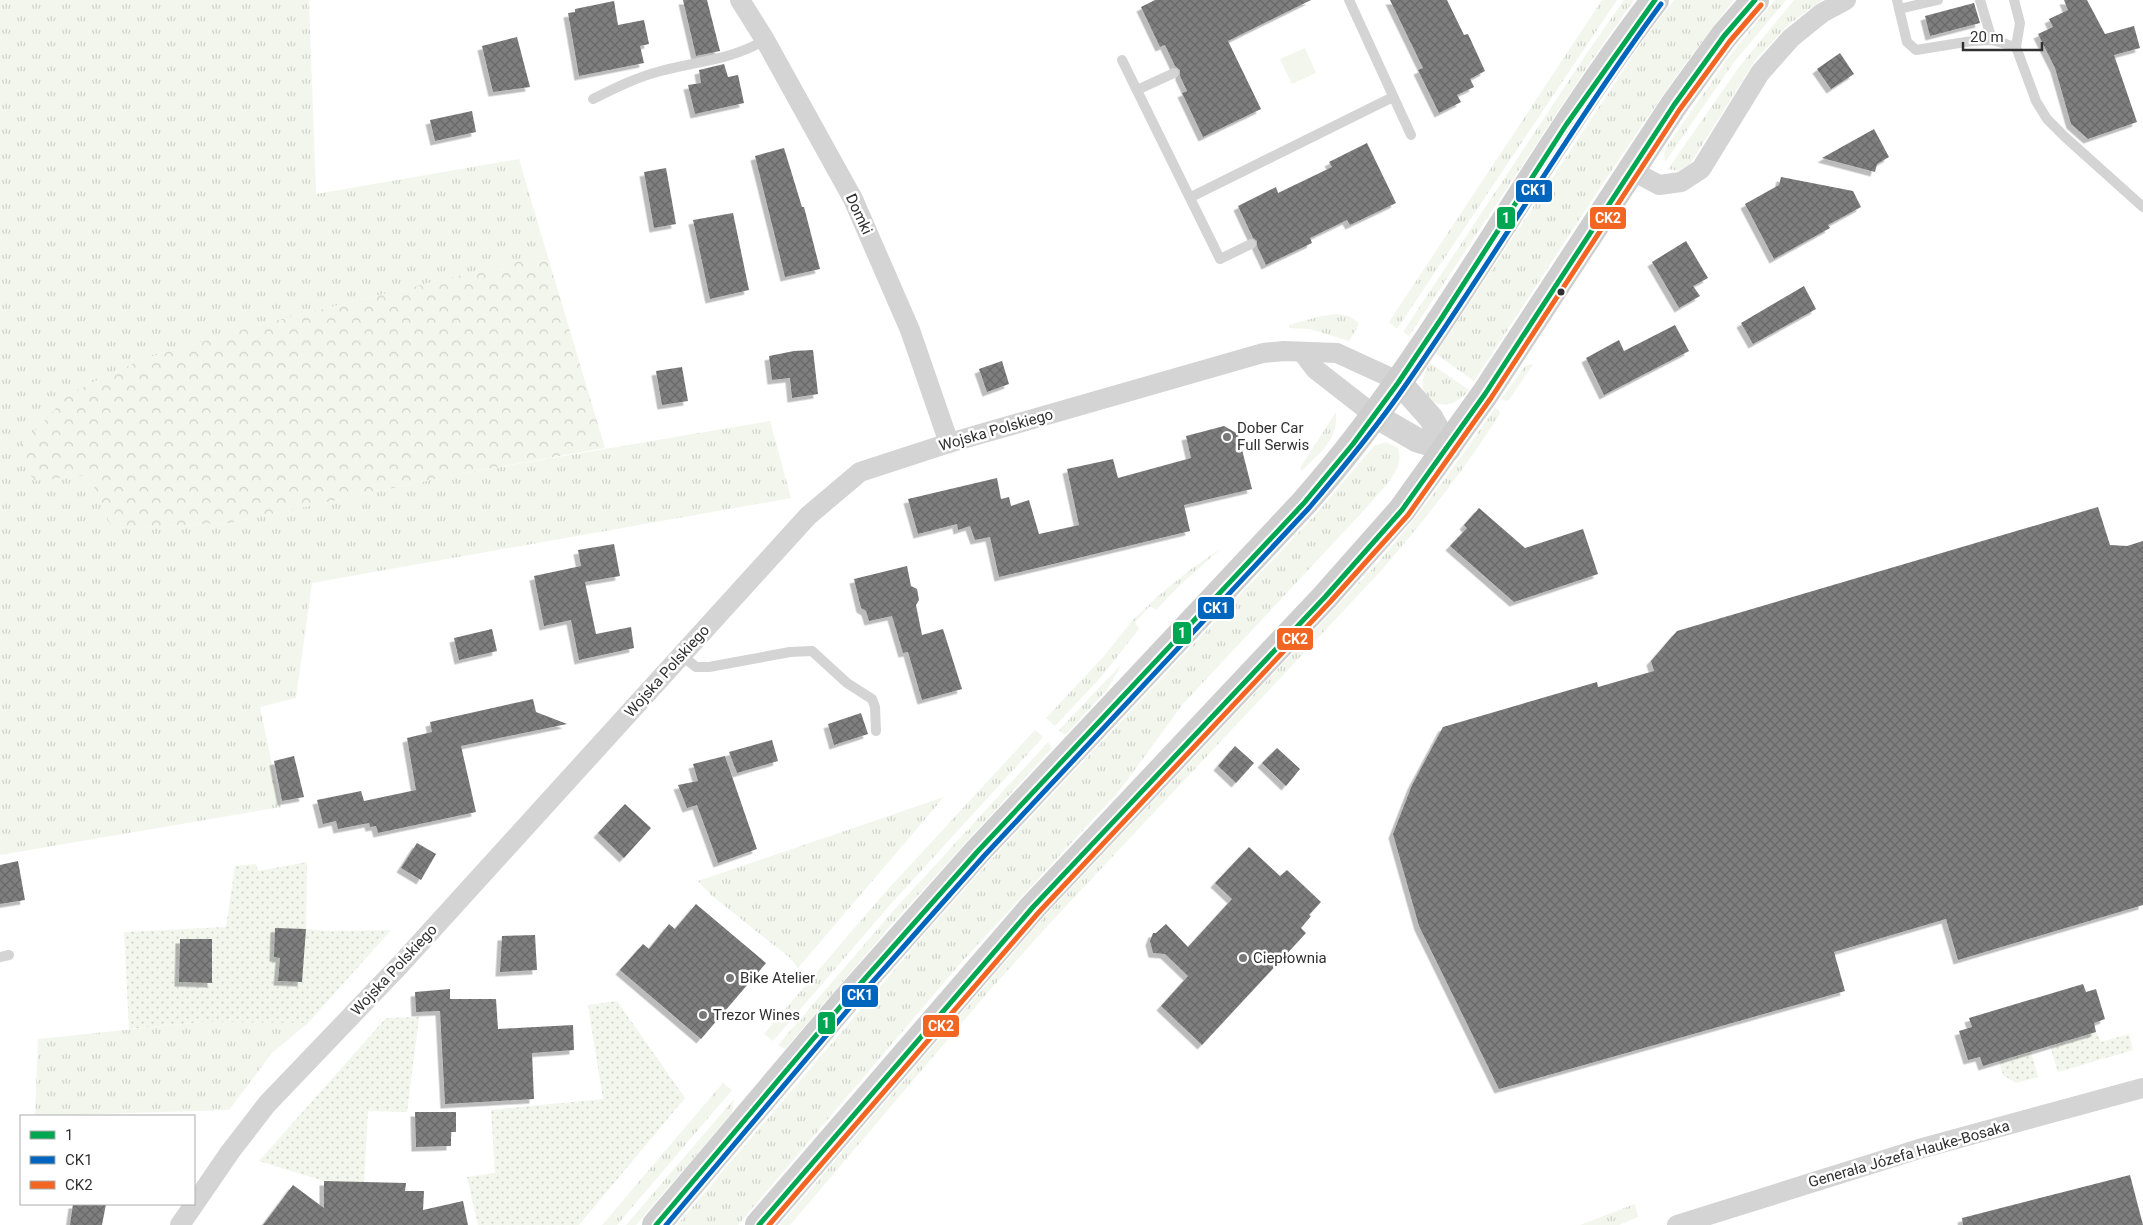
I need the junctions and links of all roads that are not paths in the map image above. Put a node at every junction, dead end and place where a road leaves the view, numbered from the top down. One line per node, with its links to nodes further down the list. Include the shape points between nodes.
1 (740, 0): 10 (street, Domki)
2 (1348, 0): 16 (lane)
3 (1655, 0): 24 (main road, via 1558,139)
4 (1755, 0): 19 (main road, via 1724,36)
5 (1846, 0): 19 (street, via 1822,13 1791,38 1760,73 1702,169 1681,182 1659,185)
6 (1938, 0): 9 (lane)
7 (1980, 0): 11 (lane)
8 (2014, 0): 12 (lane, via 2020,23)
9 (1898, 4): 11 (lane, via 1907,42 1916,50)
10 (765, 40): 17 (lane, via 738,54 632,80); 26 (street, Domki, via 864,222 910,330)
11 (1992, 40): 12 (lane)
12 (2016, 48): 21 (lane, via 2036,101 2047,119)
13 (1122, 60): 15 (lane)
14 (1174, 73): 15 (lane)
15 (1137, 90): 20 (lane)
16 (1393, 97): 18 (lane); 20 (lane)
17 (593, 99)
18 (1411, 135)
19 (1632, 170): 27 (main road)
20 (1191, 197): 22 (lane, via 1220,259)
21 (2143, 207)
22 (1251, 244)
23 (1303, 353): 24 (street, Wojska Polskiego, via 1337,353); 25 (street, via 1316,369); 26 (street, Wojska Polskiego, via 1263,353)
24 (1398, 381): 25 (main road); 27 (street, Wojska Polskiego, via 1431,418)
25 (1374, 415): 27 (street, via 1417,440); 34 (main road, via 1304,504 978,851 846,1000)
26 (949, 443): 28 (street, Wojska Polskiego, via 860,472 808,516)
27 (1448, 449): 35 (main road, via 1379,537 1033,907)
28 (681, 655): 29 (lane, via 696,667 709,667 812,651 847,683 872,700 876,707); 31 (street, Wojska Polskiego, via 400,965 267,1104)
29 (876, 731)
30 (2143, 1088): 36 (street, Generała Józefa Hauke-Bosaka, via 1918,1149)
31 (195, 1203)
32 (194, 1205): 33 (street, Wojska Polskiego)
33 (180, 1225)
34 (656, 1225)
35 (759, 1225)
36 (1676, 1225)

